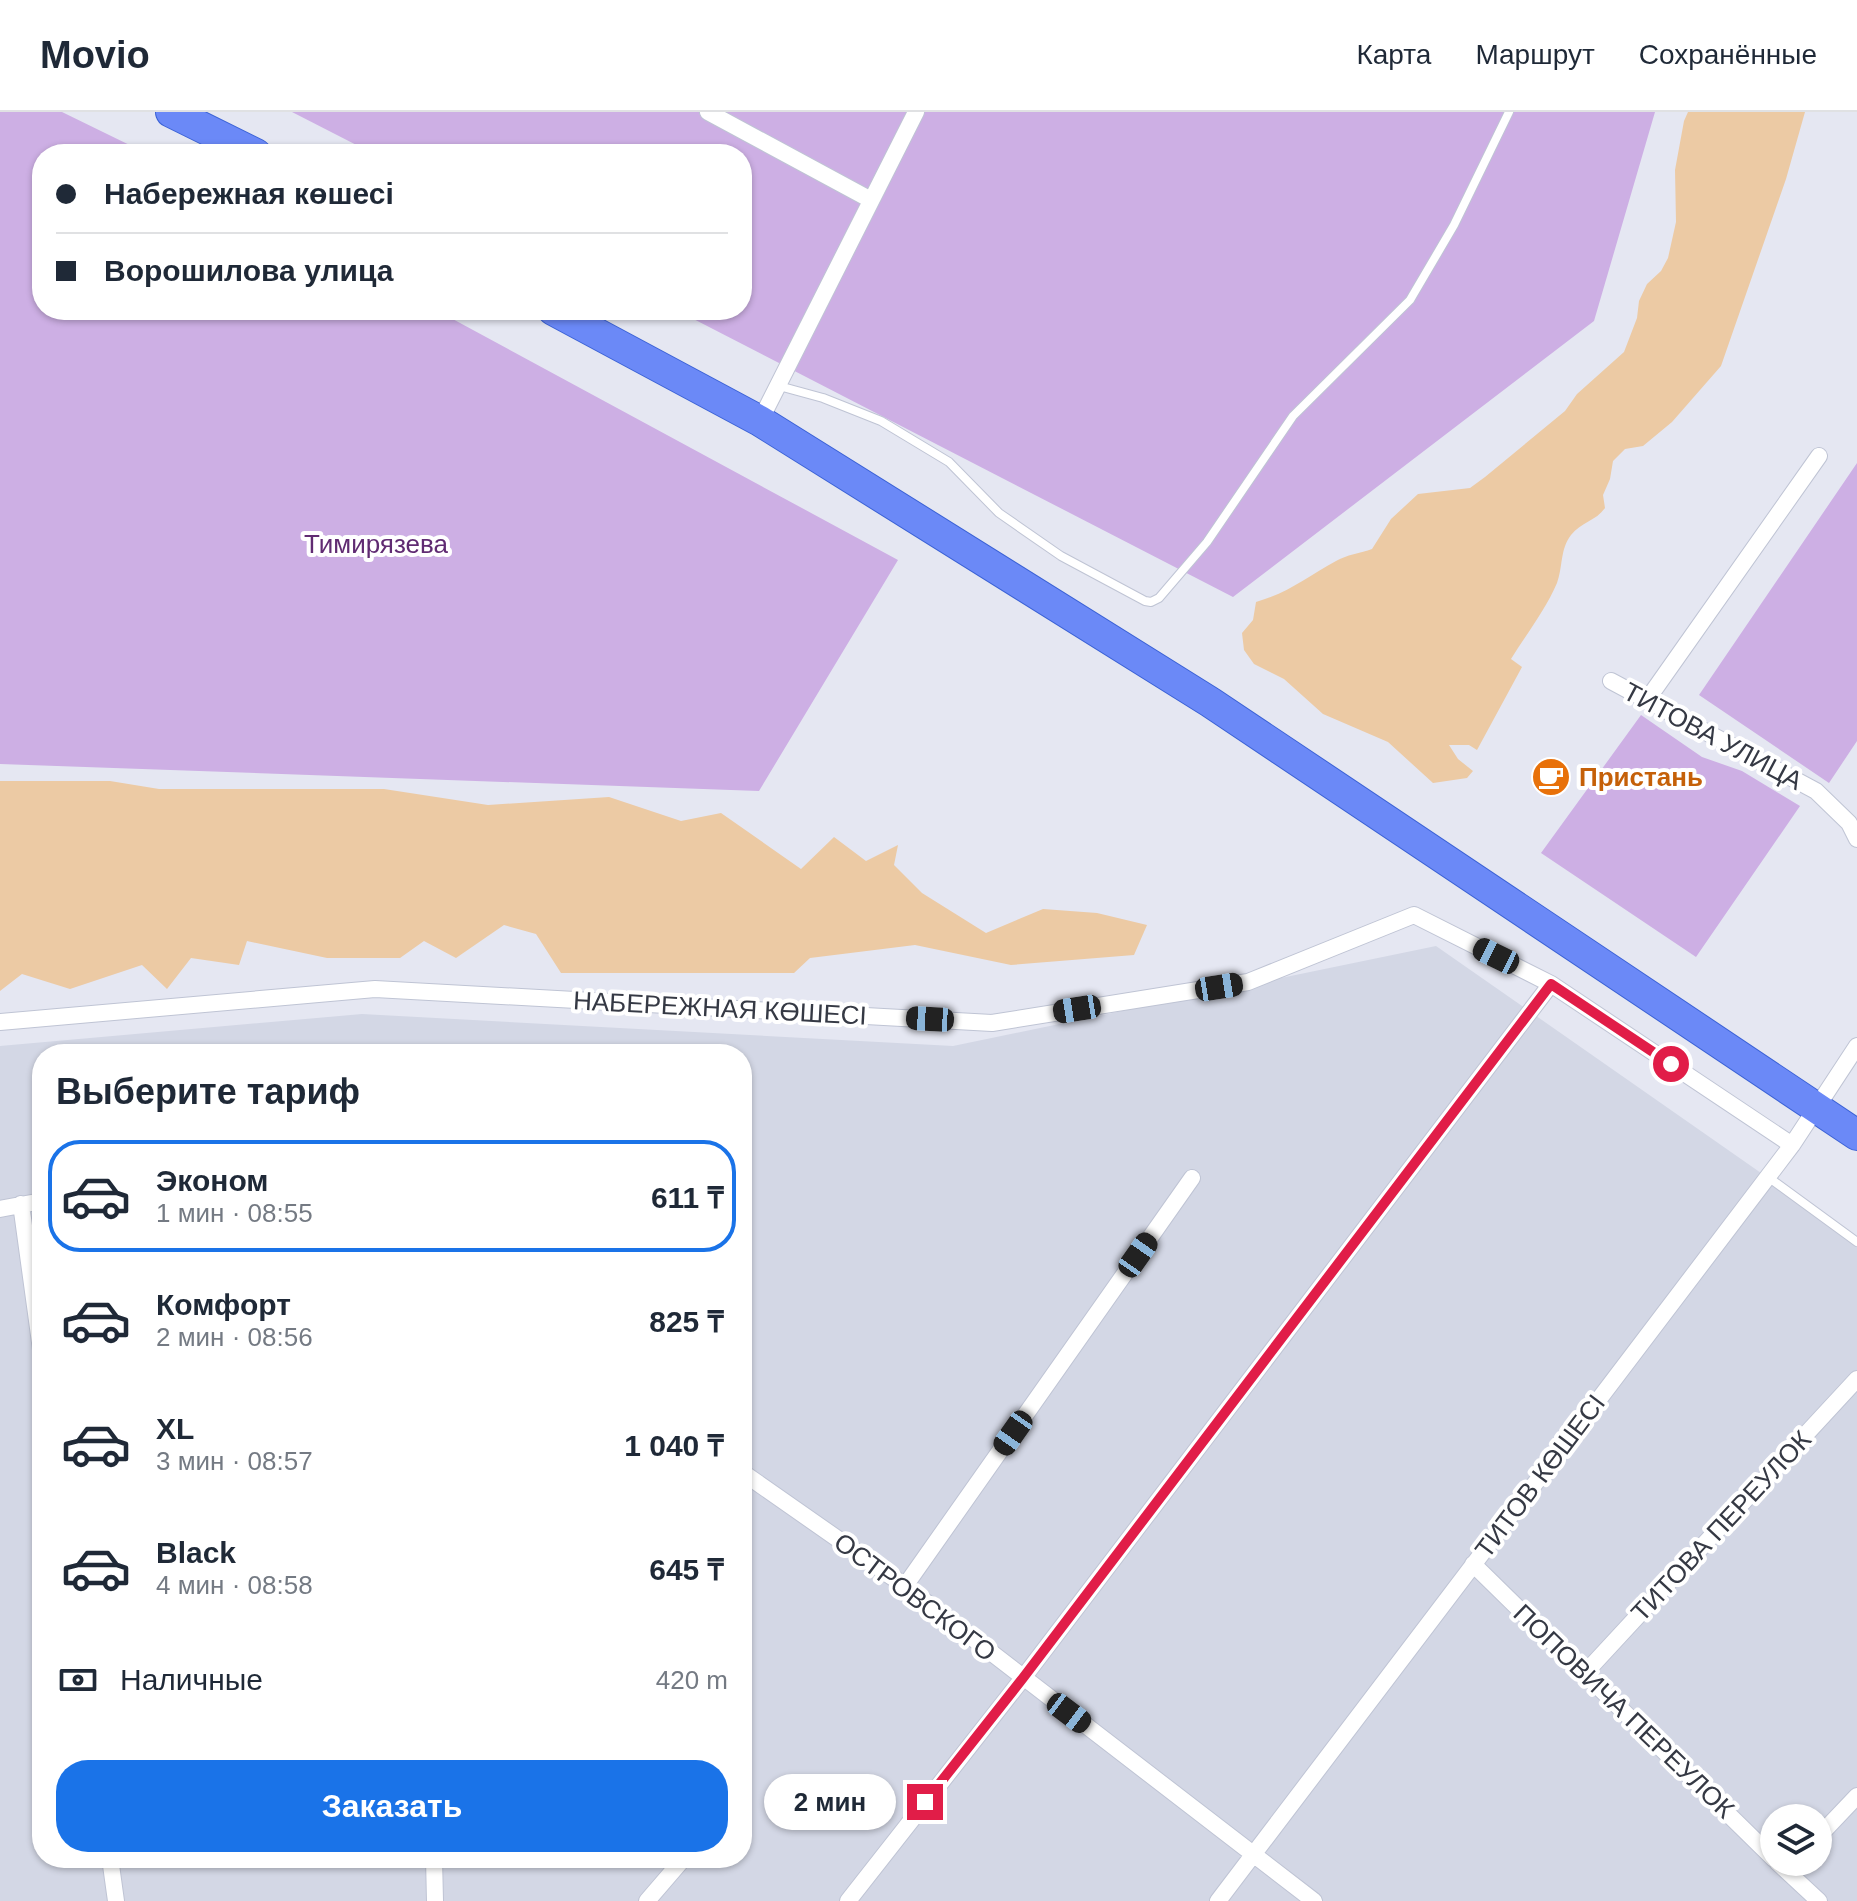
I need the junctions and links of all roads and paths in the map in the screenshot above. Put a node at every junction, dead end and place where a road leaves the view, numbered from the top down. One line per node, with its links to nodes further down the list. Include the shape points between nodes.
1 (171, 112): 5 (highway)
2 (708, 112): 6 (street)
3 (916, 112): 6 (street)
4 (1509, 112): 8 (lane, via 1410,300 1293,416 1207,542 1151,602 1061,556 999,513 949,462 881,421)
5 (236, 144)
6 (871, 200): 8 (street)
7 (572, 320): 9 (highway)
8 (779, 386): 9 (street)
9 (760, 421): 17 (highway, via 1210,702)
10 (1819, 456): 12 (street)
11 (1611, 681): 12 (street, ТИТОВА УЛИЦА)
12 (1647, 700): 13 (street, ТИТОВА УЛИЦА, via 1816,791 1849,823)
13 (1857, 839)
14 (1551, 984): 15 (street, НАБЕРЕЖНАЯ КӨШЕСІ, via 1414,915 1248,982 992,1023 375,989); 19 (street, НАБЕРЕЖНАЯ КӨШЕСІ); 32 (street)
15 (0, 1022)
16 (1857, 1046): 17 (street, ТИТОВ КӨШЕСІ)
17 (1816, 1108): 18 (highway); 19 (street, ТИТОВ КӨШЕСІ)
18 (1857, 1135)
19 (1792, 1145): 20 (street, ТИТОВ КӨШЕСІ)
20 (1767, 1177): 25 (lane); 29 (street, ТИТОВ КӨШЕСІ)
21 (1192, 1178): 30 (street)
22 (32, 1202): 23 (street)
23 (21, 1204): 24 (street); 26 (street)
24 (0, 1209)
25 (1857, 1242)
26 (32, 1284)
27 (1857, 1379): 31 (street, ТИТОВА ПЕРЕУЛОК)
28 (752, 1479): 30 (street, ОСТРОВСКОГО)
29 (1473, 1564): 31 (street, ПОПОВИЧА ПЕРЕУЛОК); 36 (street, ТИТОВ КӨШЕСІ)
30 (905, 1586): 32 (street, ОСТРОВСКОГО)
31 (1585, 1673): 35 (street, ПОПОВИЧА ПЕРЕУЛОК)
32 (1023, 1678): 36 (street, ОСТРОВСКОГО); 44 (street)
33 (1857, 1796): 34 (street)
34 (1832, 1822)
35 (1760, 1841)
36 (1253, 1854): 45 (street, ТИТОВ КӨШЕСІ); 46 (street, ОСТРОВСКОГО)
37 (111, 1868): 41 (street)
38 (434, 1868): 42 (street)
39 (675, 1868): 43 (street)
40 (1795, 1876): 47 (street, ПОПОВИЧА ПЕРЕУЛОК)
41 (116, 1901)
42 (435, 1901)
43 (647, 1901)
44 (848, 1901)
45 (1218, 1901)
46 (1314, 1901)
47 (1819, 1901)

